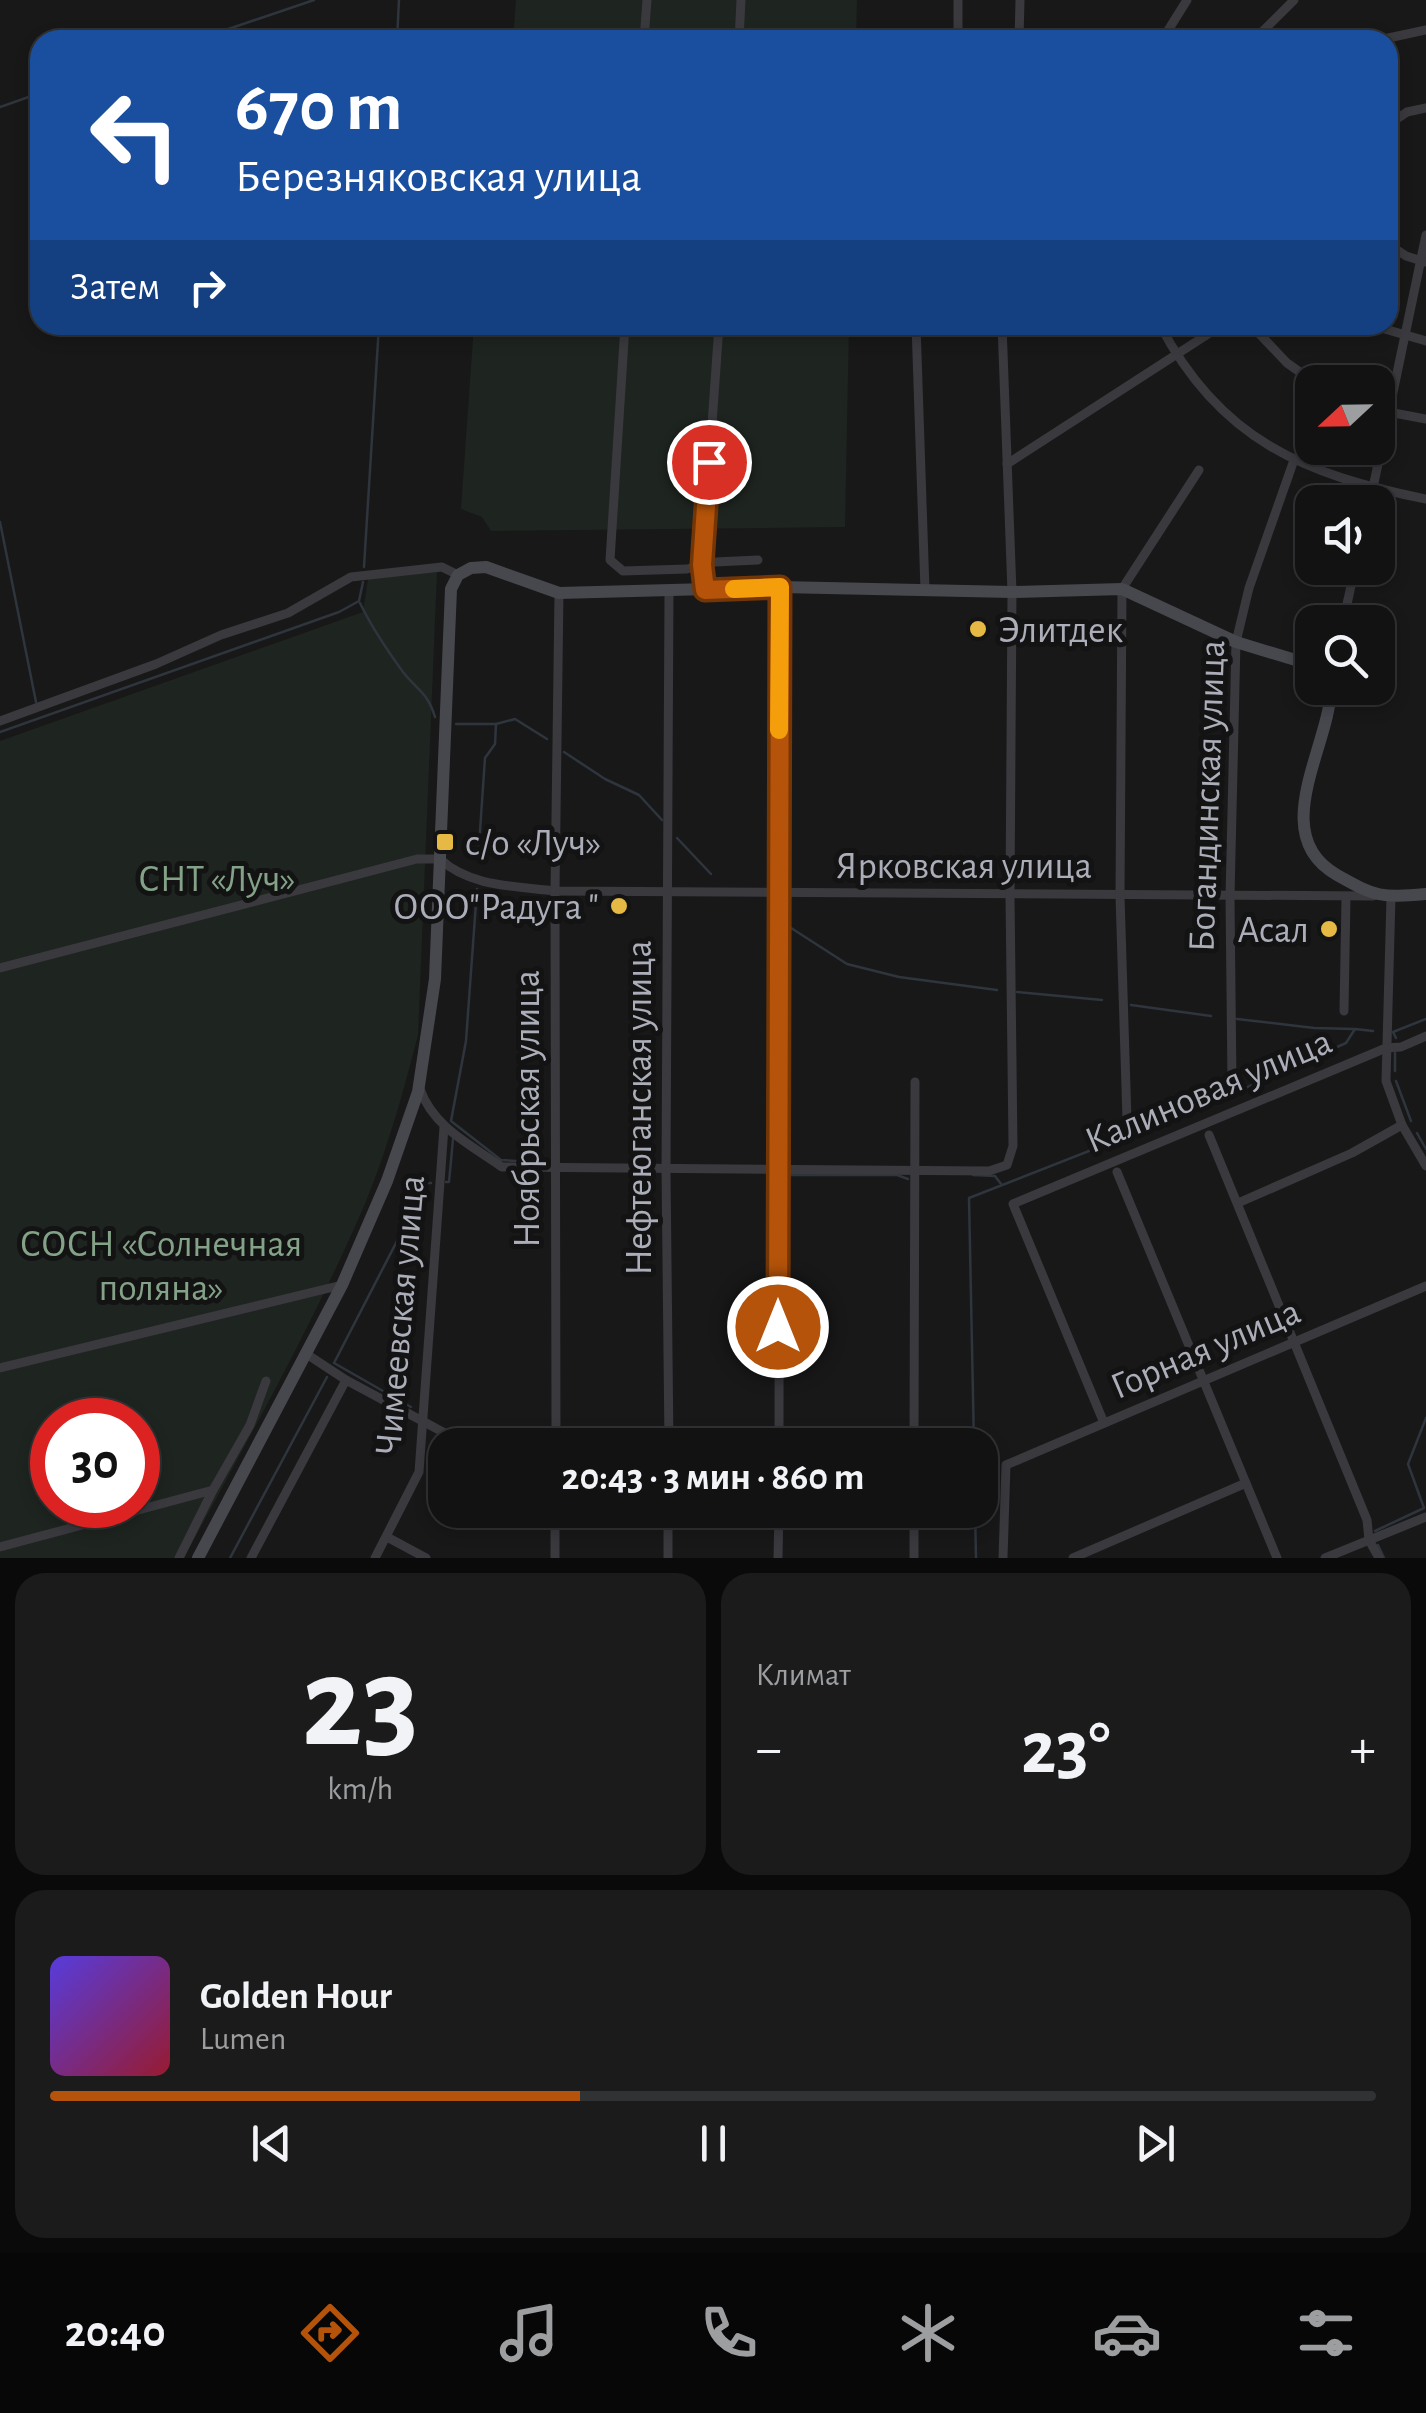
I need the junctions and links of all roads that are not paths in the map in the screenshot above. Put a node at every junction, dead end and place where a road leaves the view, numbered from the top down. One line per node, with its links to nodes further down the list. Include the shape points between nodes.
1 (647, 0): 7 (street)
2 (742, 0): 8 (street)
3 (958, 0): 9 (street)
4 (1020, 0): 10 (street)
5 (1187, 0): 11 (street)
6 (1294, 0): 12 (street)
7 (645, 30)
8 (739, 30)
9 (958, 30)
10 (1019, 30)
11 (1168, 30)
12 (1264, 30)
13 (1426, 30): 14 (street)
14 (1398, 36)
15 (1426, 108): 16 (street)
16 (1398, 118)
17 (1426, 235): 19 (street)
18 (1398, 249): 19 (street)
19 (1423, 261): 28 (street)
20 (1398, 334): 28 (street)
21 (625, 335): 42 (street, via 610,560 622,571)
22 (718, 335): 42 (street)
23 (916, 335): 47 (street)
24 (1002, 335): 36 (street)
25 (1166, 335): 30 (street)
26 (1206, 335): 30 (street)
27 (1260, 335): 31 (street)
28 (1405, 336): 29 (street); 32 (street)
29 (1426, 341)
30 (1177, 354): 35 (street, via 1238,423); 36 (street)
31 (1295, 369)
32 (1395, 384)
33 (1395, 413): 34 (street)
34 (1426, 419)
35 (1294, 460): 38 (street); 51 (street, Богандинская улица)
36 (1008, 464): 49 (street)
37 (1198, 470): 45 (street)
38 (1361, 485)
39 (1395, 493): 40 (street)
40 (1426, 499)
41 (758, 560): 42 (street)
42 (702, 565): 46 (street)
43 (458, 575): 50 (street, via 486,568); 54 (street, via 442,567 352,577 288,613); 55 (street, via 451,590)
44 (780, 587): 46 (street); 47 (street); 58 (street)
45 (1122, 589): 49 (street); 51 (street); 61 (street)
46 (705, 590): 48 (street)
47 (925, 590): 49 (street)
48 (669, 592): 50 (street); 57 (street, Нефтеюганская улица)
49 (1012, 592): 60 (street)
50 (559, 593): 56 (street, Ноябрьская улица)
51 (1236, 642): 52 (street); 64 (street, Богандинская улица)
52 (1295, 660)
53 (1327, 705): 63 (street, via 1303,832 1327,869)
54 (0, 721)
55 (440, 859): 56 (street, Ярковская улица, via 455,874 480,881); 66 (street, via 388,864); 72 (street, via 435,978)
56 (555, 891): 57 (street, Ярковская улица); 78 (street, Ноябрьская улица)
57 (670, 892): 58 (street, Ярковская улица); 79 (street, Нефтеюганская улица)
58 (779, 894): 60 (street, Ярковская улица); 80 (street)
59 (1426, 894): 65 (street)
60 (1010, 896): 61 (street, Ярковская улица); 81 (street, via 1013,1146 1007,1165)
61 (1120, 896): 64 (street, Ярковская улица); 73 (street)
62 (1346, 896): 63 (street, Ярковская улица); 64 (street, Ярковская улица); 67 (street)
63 (1376, 896): 65 (street)
64 (1230, 897): 71 (street, Богандинская улица)
65 (1391, 897): 69 (street)
66 (0, 968)
67 (1344, 1011)
68 (1426, 1036): 69 (street, Калиновая улица)
69 (1386, 1048): 74 (street, via 1386,1081); 93 (street, Калиновая улица, via 1013,1204)
70 (915, 1082): 81 (street)
71 (1232, 1082)
72 (420, 1086): 75 (street); 84 (street)
73 (1127, 1120)
74 (1402, 1125): 77 (street); 83 (street)
75 (444, 1127): 78 (street, via 502,1167); 92 (street, Чимеевская улица)
76 (1209, 1134): 83 (street)
77 (1426, 1166)
78 (557, 1169): 79 (street); 95 (street, Ноябрьская улица)
79 (666, 1170): 80 (street); 96 (street, Нефтеюганская улица)
80 (778, 1170): 81 (street); 97 (street)
81 (915, 1171): 98 (street)
82 (1117, 1172): 91 (street)
83 (1238, 1203): 86 (street)
84 (342, 1285): 87 (street); 88 (street)
85 (1426, 1286): 86 (street, Горная улица)
86 (1296, 1342): 91 (street, Горная улица); 107 (street, via 1368,1520)
87 (305, 1353): 89 (street); 110 (street)
88 (0, 1368)
89 (346, 1380): 92 (street); 111 (street)
90 (266, 1381): 100 (street)
91 (1204, 1381): 93 (street, Горная улица); 99 (street)
92 (421, 1418): 94 (street); 106 (street, Чимеевская улица, via 418,1472)
93 (1104, 1423): 118 (street, Горная улица, via 1006,1464)
94 (438, 1428)
95 (556, 1428)
96 (669, 1428)
97 (779, 1428)
98 (914, 1428)
99 (1246, 1483): 119 (street); 120 (street)
100 (214, 1490): 108 (street); 109 (street)
101 (1426, 1517): 107 (street)
102 (555, 1528): 114 (street)
103 (668, 1528): 115 (street)
104 (779, 1528): 116 (street)
105 (914, 1528): 117 (street)
106 (386, 1537): 112 (street, Чимеевская улица); 113 (street)
107 (1370, 1540): 121 (street); 122 (street)
108 (0, 1547)
109 (179, 1558)
110 (198, 1558)
111 (250, 1558)
112 (375, 1558)
113 (426, 1558)
114 (555, 1558)
115 (668, 1558)
116 (778, 1558)
117 (914, 1558)
118 (1003, 1558)
119 (1074, 1558)
120 (1277, 1558)
121 (1325, 1558)
122 (1379, 1558)

